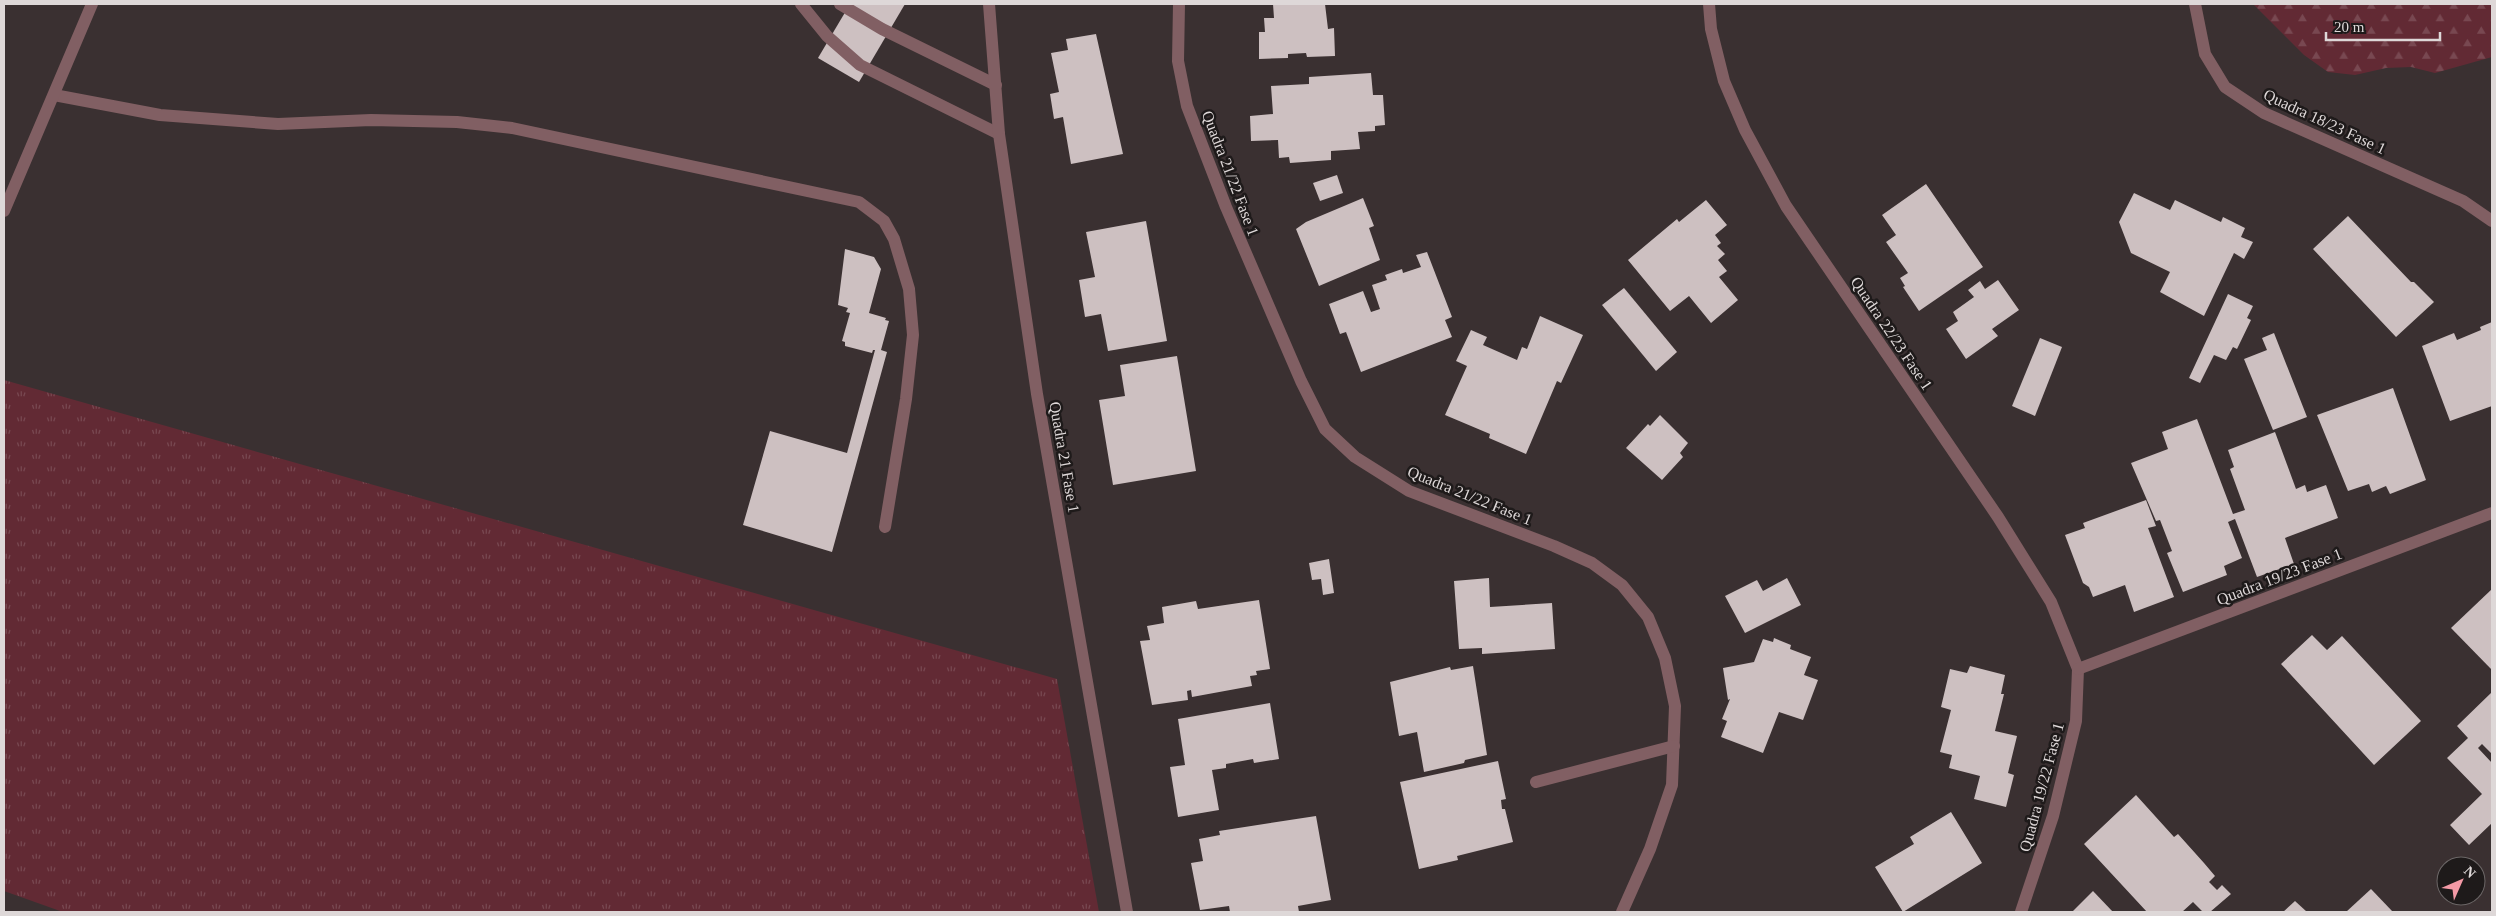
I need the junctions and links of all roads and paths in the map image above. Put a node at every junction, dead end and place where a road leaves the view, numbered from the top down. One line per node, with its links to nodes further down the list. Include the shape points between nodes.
1 (92, 4): 9 (street)
2 (800, 4): 10 (street, via 827,36 860,65)
3 (840, 4): 8 (street, via 882,29)
4 (989, 4): 8 (street, Quadra 21 Fase 1)
5 (1179, 4): 16 (street, Quadra 21/22 Fase 1, via 1178,61 1187,106 1226,207 1325,429 1355,457 1408,491 1554,546 1592,563 1622,585 1648,616 1665,658 1675,706)
6 (1709, 4): 15 (street, Quadra 22/23 Fase 1, via 1711,29 1724,81 1745,130 1786,206 2004,526 2051,602)
7 (2195, 4): 12 (street, Quadra 18/23 Fase 1, via 2205,54 2224,87 2264,113 2463,201)
8 (996, 85): 10 (street, Quadra 21 Fase 1)
9 (54, 95): 11 (street); 14 (street, via 160,114 278,124 380,120 457,122 512,128 859,202 884,221 894,240 909,289 913,334)
10 (999, 134): 18 (street, Quadra 21 Fase 1, via 1037,394)
11 (4, 211)
12 (2492, 221)
13 (2492, 513): 15 (street, Quadra 19/23 Fase 1)
14 (885, 527)
15 (2078, 668): 20 (street, Quadra 19/22 Fase 1, via 2076,721 2053,816)
16 (1674, 746): 17 (street); 19 (street, Quadra 21/22 Fase 1, via 1672,785 1650,849)
17 (1536, 782)
18 (1127, 912)
19 (1622, 912)
20 (2021, 912)

